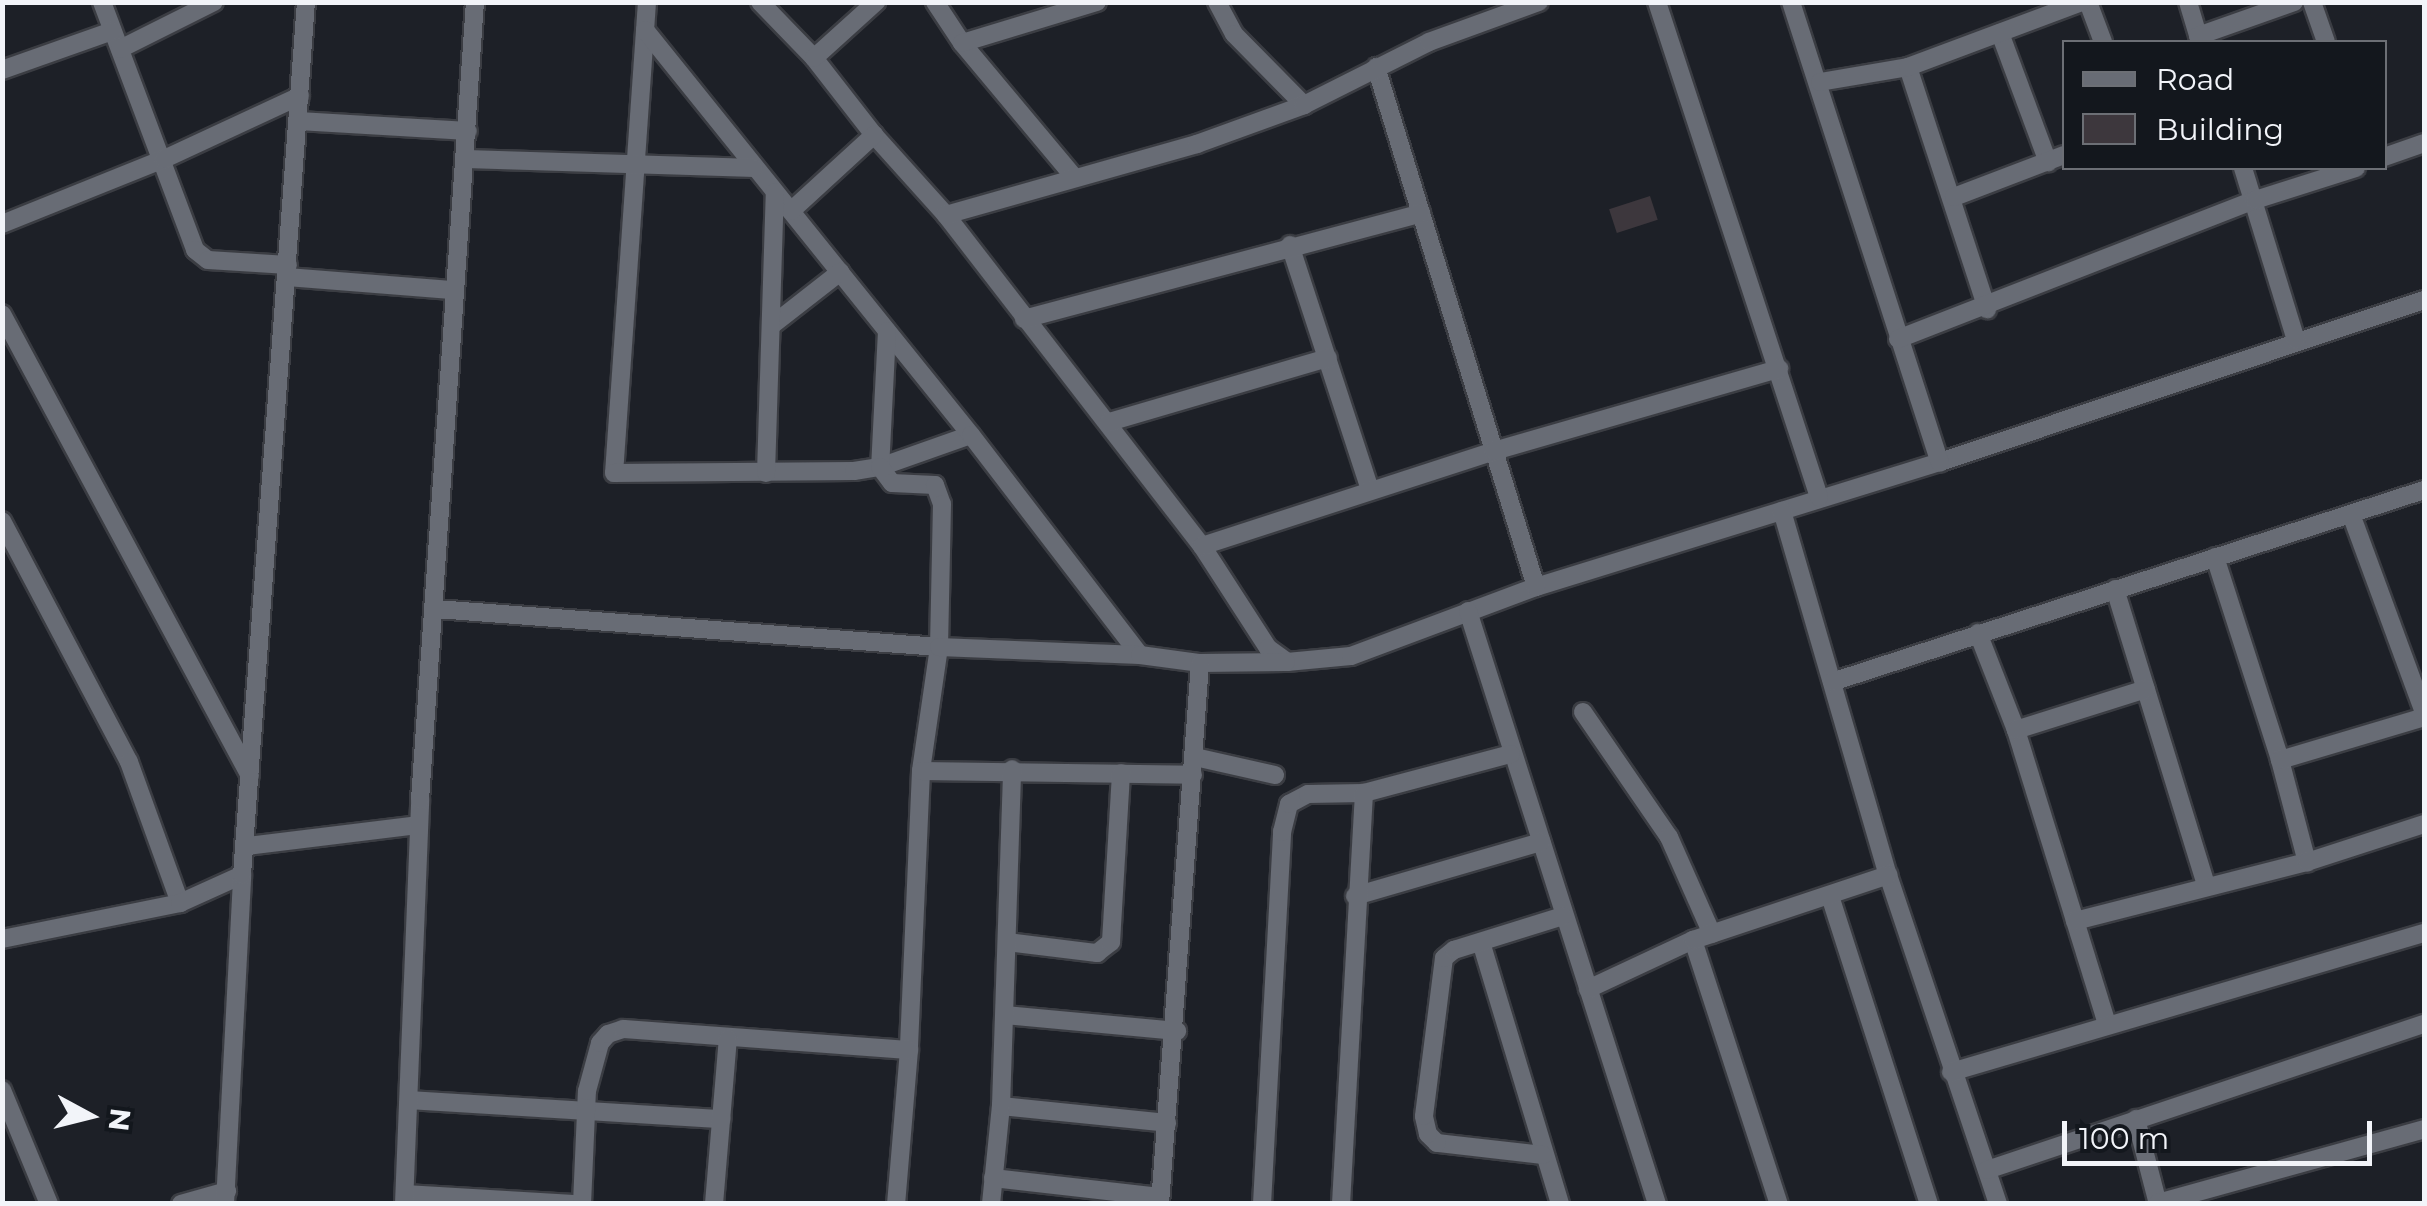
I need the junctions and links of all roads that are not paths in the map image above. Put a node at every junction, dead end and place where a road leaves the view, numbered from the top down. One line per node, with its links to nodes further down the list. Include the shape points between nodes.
1 (102, 2): 19 (street)
2 (214, 2): 26 (street)
3 (306, 2): 32 (street)
4 (474, 2): 35 (street)
5 (647, 2): 20 (street)
6 (760, 2): 27 (street)
7 (876, 2): 27 (street)
8 (935, 2): 25 (street)
9 (1097, 2): 25 (street)
10 (1218, 2): 33 (street, via 1234,34)
11 (1539, 2): 18 (street)
12 (1657, 2): 67 (street)
13 (1791, 2): 31 (street)
14 (2086, 2): 21 (street); 23 (street)
15 (2188, 2): 22 (street)
16 (2294, 2): 22 (street)
17 (2312, 2): 24 (street)
18 (1502, 9): 28 (street)
19 (112, 30): 26 (street); 30 (street)
20 (645, 30): 42 (street); 43 (street)
21 (2000, 33): 29 (street); 41 (street)
22 (2199, 39)
23 (2102, 40)
24 (2325, 40)
25 (962, 43): 46 (street)
26 (120, 49): 39 (street)
27 (814, 58): 36 (street)
28 (1376, 67): 33 (street); 51 (street)
29 (1908, 67): 31 (street); 48 (street)
30 (2, 70)
31 (1820, 82): 64 (street)
32 (300, 96): 34 (street); 39 (street)
33 (1304, 105): 46 (street, via 1196,144)
34 (299, 121): 35 (street); 55 (street)
35 (468, 131): 40 (street)
36 (874, 135): 50 (street); 52 (street)
37 (2424, 143): 38 (street)
38 (2387, 157)
39 (164, 159): 53 (street); 55 (street, via 201,258)
40 (467, 159): 42 (street); 57 (street)
41 (2056, 159): 48 (street)
42 (636, 167): 43 (street); 73 (street, via 614,473)
43 (754, 168): 47 (street)
44 (2244, 170): 49 (street)
45 (2350, 170): 49 (street)
46 (1074, 176): 52 (street)
47 (775, 192): 50 (street); 62 (street)
48 (1954, 197): 59 (street)
49 (2255, 200): 59 (street); 65 (street)
50 (791, 211): 56 (street)
51 (1421, 213): 54 (street); 70 (street)
52 (946, 214): 60 (street)
53 (2, 224)
54 (1290, 245): 60 (street); 66 (street)
55 (288, 271): 57 (street); 103 (street)
56 (840, 272): 62 (street); 63 (street)
57 (454, 290): 84 (street)
58 (2424, 300): 65 (street)
59 (1987, 309): 64 (street)
60 (1024, 319): 68 (street)
61 (4, 324): 103 (street)
62 (770, 326): 73 (street)
63 (888, 331): 69 (street); 72 (street)
64 (1898, 340): 71 (street)
65 (2296, 340): 71 (street)
66 (1328, 358): 68 (street); 74 (street)
67 (1780, 369): 70 (street); 76 (street)
68 (1108, 422): 80 (street)
69 (971, 435): 72 (street); 88 (street)
70 (1494, 451): 74 (street); 82 (street)
71 (1940, 462): 76 (street)
72 (880, 467): 73 (street); 87 (street, via 892,483 925,482 940,492)
73 (766, 473)
74 (1370, 490): 80 (street)
75 (2424, 490): 78 (street)
76 (1818, 498): 77 (street)
77 (1782, 511): 82 (street); 91 (street)
78 (2350, 514): 81 (street); 94 (street)
79 (2, 521): 115 (street, via 129,762)
80 (1202, 546): 90 (street, via 1253,628)
81 (2214, 558): 83 (street); 97 (street)
82 (1536, 587): 85 (street)
83 (2115, 589): 86 (street); 92 (street)
84 (436, 608): 87 (street); 106 (street)
85 (1468, 612): 90 (street, via 1351,656); 96 (street)
86 (1978, 633): 91 (street); 95 (street)
87 (939, 647): 88 (street); 100 (street)
88 (1140, 656): 89 (street)
89 (1200, 662): 90 (street); 98 (street)
90 (1287, 662)
91 (1832, 682): 111 (street)
92 (2146, 690): 95 (street); 112 (street)
93 (1583, 712): 118 (street, via 1669,837)
94 (2424, 715): 97 (street)
95 (2016, 730): 117 (street)
96 (1510, 754): 104 (street); 107 (street)
97 (2280, 760): 109 (street)
98 (1194, 766): 101 (street); 102 (street); 128 (street)
99 (1012, 769): 100 (street); 101 (street); 122 (street)
100 (921, 771): 130 (street)
101 (1122, 773): 122 (street, via 1111,942 1097,954)
102 (1275, 776)
103 (250, 777): 108 (street)
104 (1364, 794): 113 (street); 154 (street, via 1296,798 1282,832)
105 (2424, 824): 109 (street)
106 (419, 825): 108 (street); 133 (street)
107 (1540, 842): 113 (street); 116 (street)
108 (246, 846): 110 (street)
109 (2306, 862): 112 (street)
110 (242, 874): 115 (street); 143 (street)
111 (1888, 875): 114 (street); 131 (street)
112 (2206, 886): 117 (street)
113 (1355, 896): 155 (street)
114 (1830, 896): 118 (street); 159 (street)
115 (180, 903): 120 (street)
116 (1563, 916): 123 (street); 124 (street)
117 (2074, 921): 126 (street)
118 (1712, 934): 121 (street)
119 (2424, 934): 126 (street)
120 (2, 939)
121 (1693, 940): 124 (street); 158 (street)
122 (1007, 942): 125 (street)
123 (1481, 942): 140 (street); 140 (street, via 1444,958 1424,1116 1428,1134 1455,1148)
124 (1588, 988): 157 (street)
125 (1005, 1015): 128 (street); 134 (street)
126 (2107, 1024): 131 (street)
127 (2424, 1024): 137 (street)
128 (1176, 1031): 138 (street)
129 (728, 1040): 130 (street); 135 (street, via 624,1029 608,1034 592,1066); 136 (street)
130 (909, 1050): 152 (street)
131 (1951, 1072): 141 (street)
132 (2, 1090): 147 (street)
133 (410, 1100): 135 (street); 144 (street)
134 (1001, 1106): 138 (street); 142 (street)
135 (586, 1109): 136 (street); 150 (street)
136 (721, 1118): 151 (street)
137 (2136, 1119): 141 (street); 146 (street)
138 (1167, 1124): 145 (street)
139 (2424, 1130): 146 (street)
140 (1543, 1156): 156 (street)
141 (1987, 1170): 160 (street)
142 (993, 1178): 145 (street); 153 (street)
143 (226, 1197): 148 (street)
144 (405, 1198): 149 (street)
145 (1160, 1200)
146 (2158, 1203)
147 (48, 1204)
148 (181, 1204)
149 (574, 1204)
150 (582, 1204)
151 (714, 1204)
152 (896, 1204)
153 (991, 1204)
154 (1262, 1204)
155 (1340, 1204)
156 (1560, 1204)
157 (1657, 1204)
158 (1779, 1204)
159 (1930, 1204)
160 (1998, 1204)

